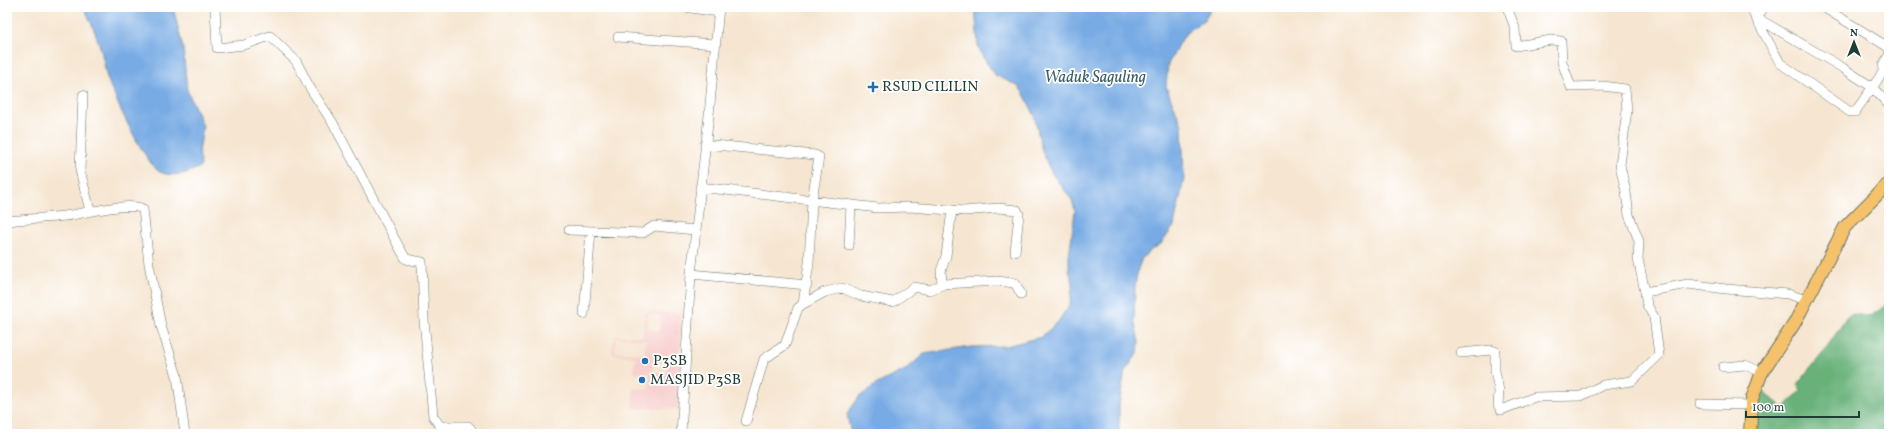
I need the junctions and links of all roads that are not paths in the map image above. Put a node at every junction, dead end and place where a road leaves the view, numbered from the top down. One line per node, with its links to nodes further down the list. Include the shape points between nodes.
1 (215, 7): 44 (street, via 218,48 270,36 296,62 333,124 406,259 422,262 424,320 433,416 442,427 468,426)
2 (684, 7): 7 (street)
3 (1507, 7): 32 (street, via 1515,28 1516,46 1551,40 1561,41 1562,62 1572,87 1608,86 1625,89 1627,108 1620,165 1629,215 1639,241 1638,260)
4 (1750, 7): 8 (street)
5 (1764, 7): 8 (street)
6 (1823, 7): 11 (street)
7 (719, 10): 10 (street)
8 (1757, 18): 13 (street); 13 (street, via 1780,63 1850,112 1855,112)
9 (618, 37): 10 (street)
10 (715, 44): 16 (street)
11 (1889, 50)
12 (1889, 55): 13 (street, via 1883,72)
13 (1872, 87): 15 (street)
14 (83, 95): 22 (street, via 80,170)
15 (1889, 105)
16 (705, 144): 18 (street); 19 (street, via 818,156)
17 (1889, 183): 34 (main road, via 1845,227)
18 (700, 187): 19 (street); 25 (street)
19 (812, 200): 20 (street); 31 (street)
20 (851, 205): 21 (street); 27 (street)
21 (952, 210): 28 (street, via 998,208 1018,211); 30 (street, via 946,256 941,270)
22 (90, 211): 23 (street, via 68,216); 43 (street, via 136,206 144,211 149,264 161,326 177,376)
23 (7, 221)
24 (569, 230): 26 (street)
25 (695, 230): 26 (street, via 654,226 643,233); 29 (street)
26 (591, 231): 36 (street)
27 (849, 246)
28 (1015, 252)
29 (691, 274): 31 (street); 46 (street)
30 (942, 284): 33 (street, via 997,281 1018,286); 35 (street, via 930,290 914,287 894,302 861,296 842,288 825,292)
31 (807, 285): 35 (street)
32 (1645, 292): 34 (street, via 1688,284 1788,294); 37 (street, via 1647,305 1654,317 1659,355 1632,381 1603,385 1582,396 1535,397 1502,410 1498,405 1495,352 1491,350)
33 (1021, 294)
34 (1806, 300): 39 (main road, via 1794,324)
35 (803, 304): 42 (street, via 798,308 785,345 764,359)
36 (584, 314)
37 (1461, 354)
38 (1723, 367): 39 (street, via 1745,365)
39 (1762, 372): 41 (main road)
40 (1700, 404): 41 (street)
41 (1751, 405): 47 (main road)
42 (746, 421)
43 (185, 434)
44 (472, 434): 45 (street)
45 (477, 434)
46 (681, 434)
47 (1750, 434)

